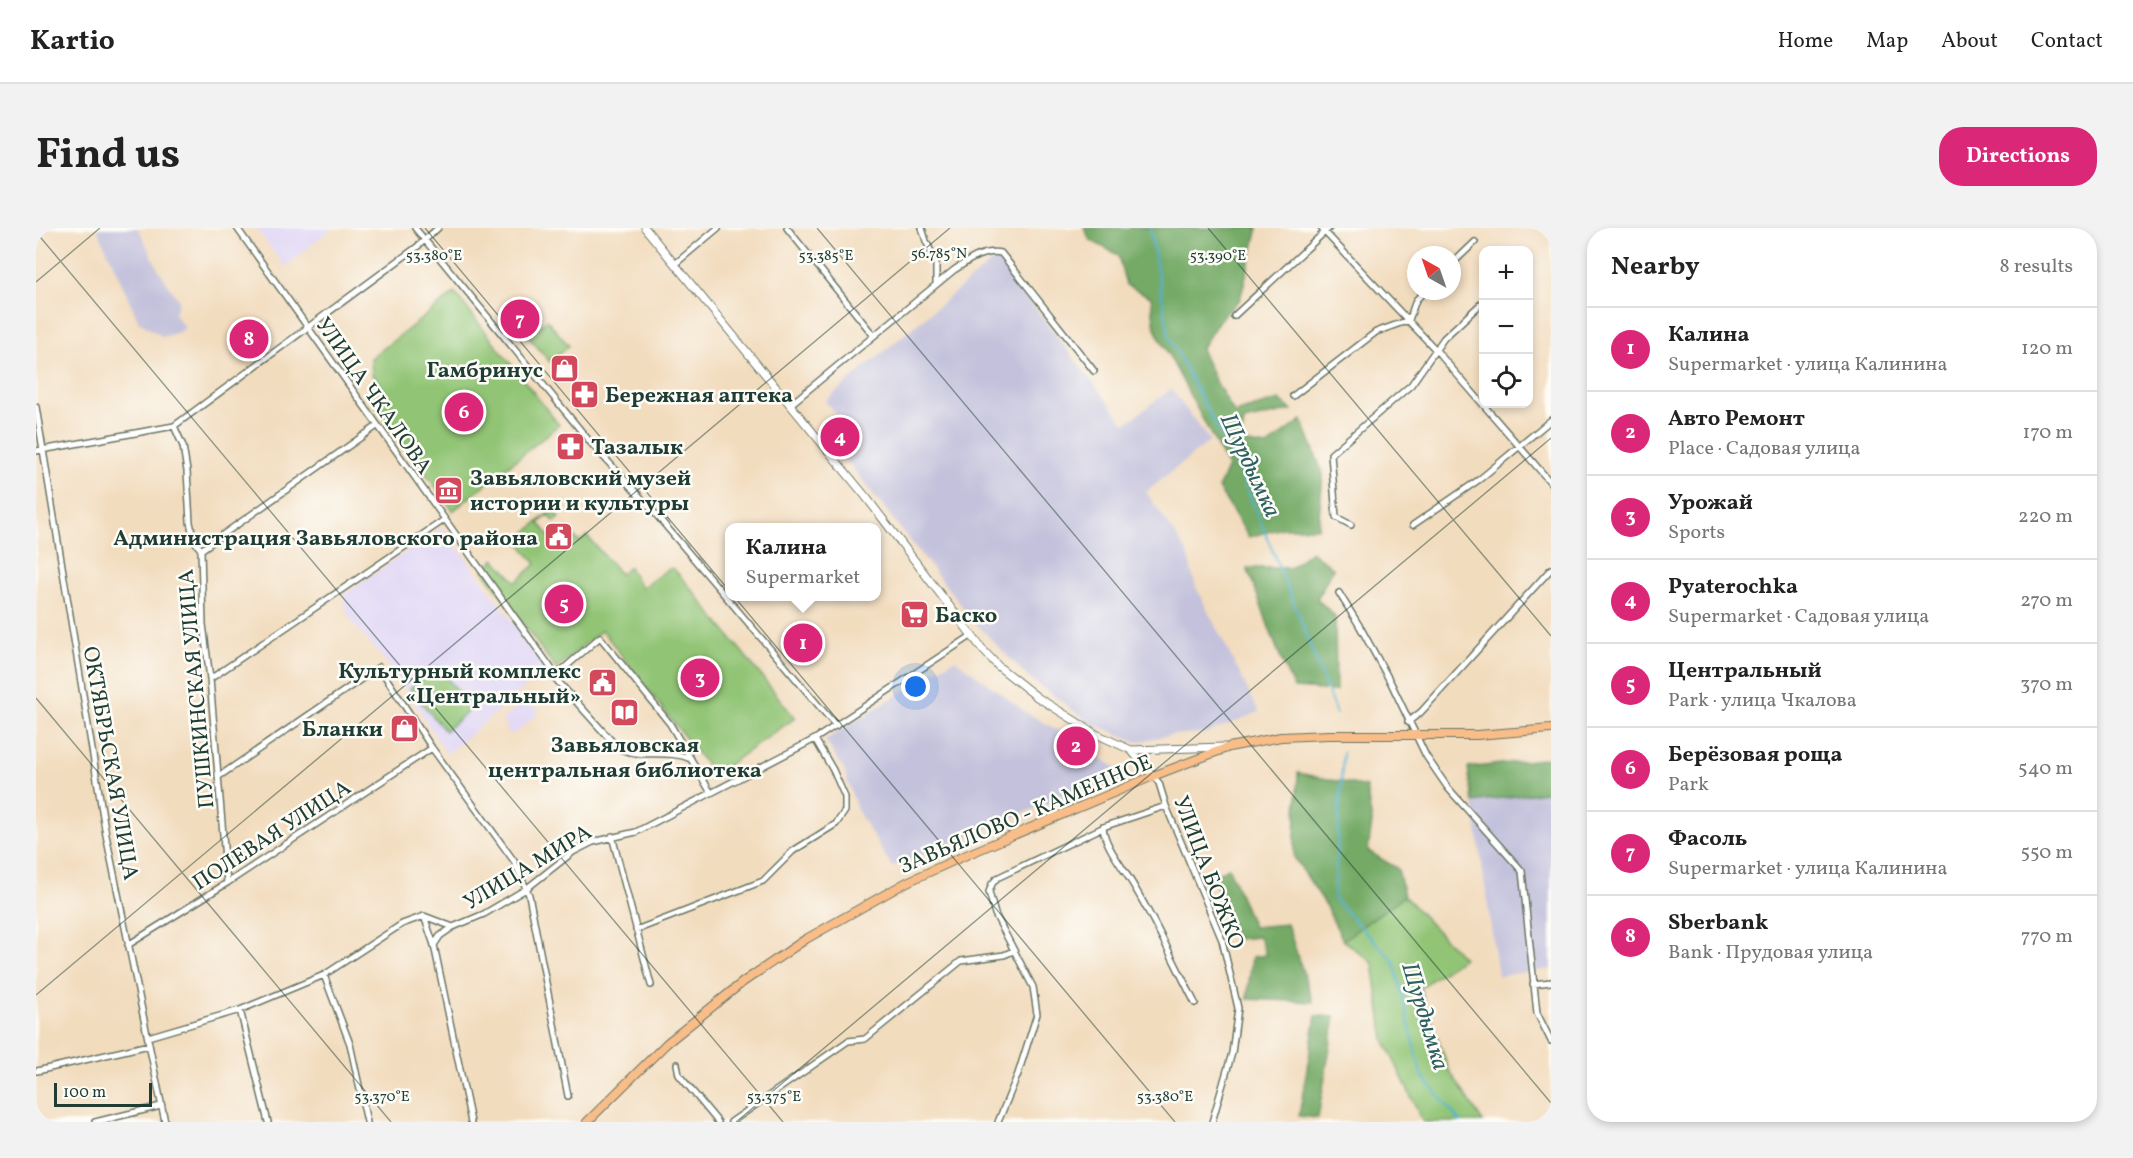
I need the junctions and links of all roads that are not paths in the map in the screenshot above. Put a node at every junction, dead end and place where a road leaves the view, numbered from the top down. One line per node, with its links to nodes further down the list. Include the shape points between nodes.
1 (237, 228): 18 (street, УЛИЦА ЧКАЛОВА)
2 (415, 228): 9 (street)
3 (438, 228): 9 (street)
4 (645, 228): 12 (street)
5 (718, 228): 12 (street)
6 (787, 228): 19 (street)
7 (922, 228): 13 (street, via 936,262)
8 (1325, 229): 16 (street); 17 (street)
9 (425, 240): 18 (street); 37 (street, via 591,443)
10 (1475, 242): 11 (street)
11 (1461, 255)
12 (675, 264): 23 (street)
13 (936, 284): 19 (street); 21 (street, via 973,258 993,251 1001,253)
14 (1416, 300): 17 (street)
15 (1479, 306): 20 (street)
16 (1234, 316)
17 (1409, 320): 20 (street); 22 (street, via 1376,332)
18 (307, 328): 26 (street); 27 (street, УЛИЦА ЧКАЛОВА)
19 (874, 336): 23 (street)
20 (1436, 349): 28 (street); 32 (street, via 1411,385 1331,454 1336,517)
21 (1094, 371)
22 (1293, 396)
23 (791, 404): 39 (street)
24 (36, 407): 29 (street, ОКТЯБРЬСКАЯ УЛИЦА)
25 (1551, 420): 28 (street)
26 (174, 426): 29 (street); 34 (street, ПУШКИНСКАЯ УЛИЦА, via 183,446 190,522)
27 (377, 426): 31 (street, УЛИЦА ЧКАЛОВА); 34 (street)
28 (1520, 447): 30 (street); 33 (street)
29 (39, 450): 62 (street, ОКТЯБРЬСКАЯ УЛИЦА)
30 (1551, 483)
31 (444, 520): 40 (street, УЛИЦА ЧКАЛОВА); 41 (street)
32 (1351, 525)
33 (1413, 525)
34 (201, 550): 41 (street, ПУШКИНСКАЯ УЛИЦА, via 203,624)
35 (1551, 569): 42 (street)
36 (1339, 593): 42 (street, via 1404,706)
37 (725, 596)
38 (730, 601): 43 (street)
39 (971, 636): 43 (street, УЛИЦА МИРА); 49 (street, via 998,666 1037,697 1095,734)
40 (554, 677): 50 (street, УЛИЦА ЧКАЛОВА, via 617,747 630,753 668,753); 50 (street, via 600,638 670,724)
41 (210, 679): 52 (street, ПУШКИНСКАЯ УЛИЦА)
42 (1408, 722): 45 (street)
43 (836, 726): 46 (street, УЛИЦА МИРА)
44 (1551, 729): 45 (main road, ЗАВЬЯЛОВО - КАМЕННОЕ)
45 (1416, 736): 47 (main road, ЗАВЬЯЛОВО - КАМЕННОЕ, via 1281,737); 67 (street, via 1448,788 1522,871)
46 (815, 739): 53 (street, УЛИЦА МИРА); 61 (street, via 845,797 844,811 836,824 793,851 763,881)
47 (1230, 747): 49 (street); 51 (main road, ЗАВЬЯЛОВО - КАМЕННОЕ)
48 (432, 748): 52 (street, via 379,667); 57 (street, ПОЛЕВАЯ УЛИЦА); 58 (street, via 514,861)
49 (1131, 750): 51 (street)
50 (691, 759): 53 (street)
51 (1153, 776): 54 (street, УЛИЦА БОЖКО); 83 (main road, ЗАВЬЯЛОВО - КАМЕННОЕ, via 907,882 806,939 743,982 668,1043)
52 (218, 777): 57 (street, ПУШКИНСКАЯ УЛИЦА)
53 (711, 793): 56 (street, УЛИЦА МИРА, via 636,832)
54 (1166, 807): 55 (street); 87 (street, УЛИЦА БОЖКО, via 1222,940 1238,1008 1232,1053)
55 (1103, 827): 64 (street, via 1008,872 992,884 990,902); 69 (street, via 1109,845 1136,888)
56 (612, 836): 58 (street, УЛИЦА МИРА, via 573,852); 61 (street)
57 (227, 883): 62 (street, ПОЛЕВАЯ УЛИЦА)
58 (526, 889): 60 (street, УЛИЦА МИРА); 76 (street)
59 (424, 916): 60 (street, УЛИЦА МИРА); 63 (street); 65 (street, via 402,924)
60 (453, 927): 63 (street)
61 (636, 930): 68 (street)
62 (128, 945): 71 (street, ОКТЯБРЬСКАЯ УЛИЦА)
63 (434, 945): 82 (street)
64 (1013, 951): 85 (street, via 954,965 865,1039 848,1041); 86 (street, via 1033,987 1037,1014)
65 (324, 975): 70 (street); 81 (street, via 350,1044)
66 (1551, 982): 67 (street)
67 (1533, 984): 72 (street, via 1537,1013)
68 (651, 986)
69 (1195, 1003)
70 (240, 1010): 71 (street); 80 (street)
71 (148, 1037): 73 (street, ОКТЯБРЬСКАЯ УЛИЦА)
72 (1551, 1041)
73 (149, 1045): 75 (street); 77 (street, ОКТЯБРЬСКАЯ УЛИЦА)
74 (677, 1064): 84 (street, via 679,1074)
75 (37, 1071)
76 (568, 1096)
77 (162, 1106): 78 (street); 79 (street, ОКТЯБРЬСКАЯ УЛИЦА)
78 (95, 1122)
79 (165, 1122)
80 (268, 1122)
81 (367, 1122)
82 (471, 1122)
83 (587, 1122)
84 (718, 1122)
85 (731, 1122)
86 (998, 1122)
87 (1212, 1122)

